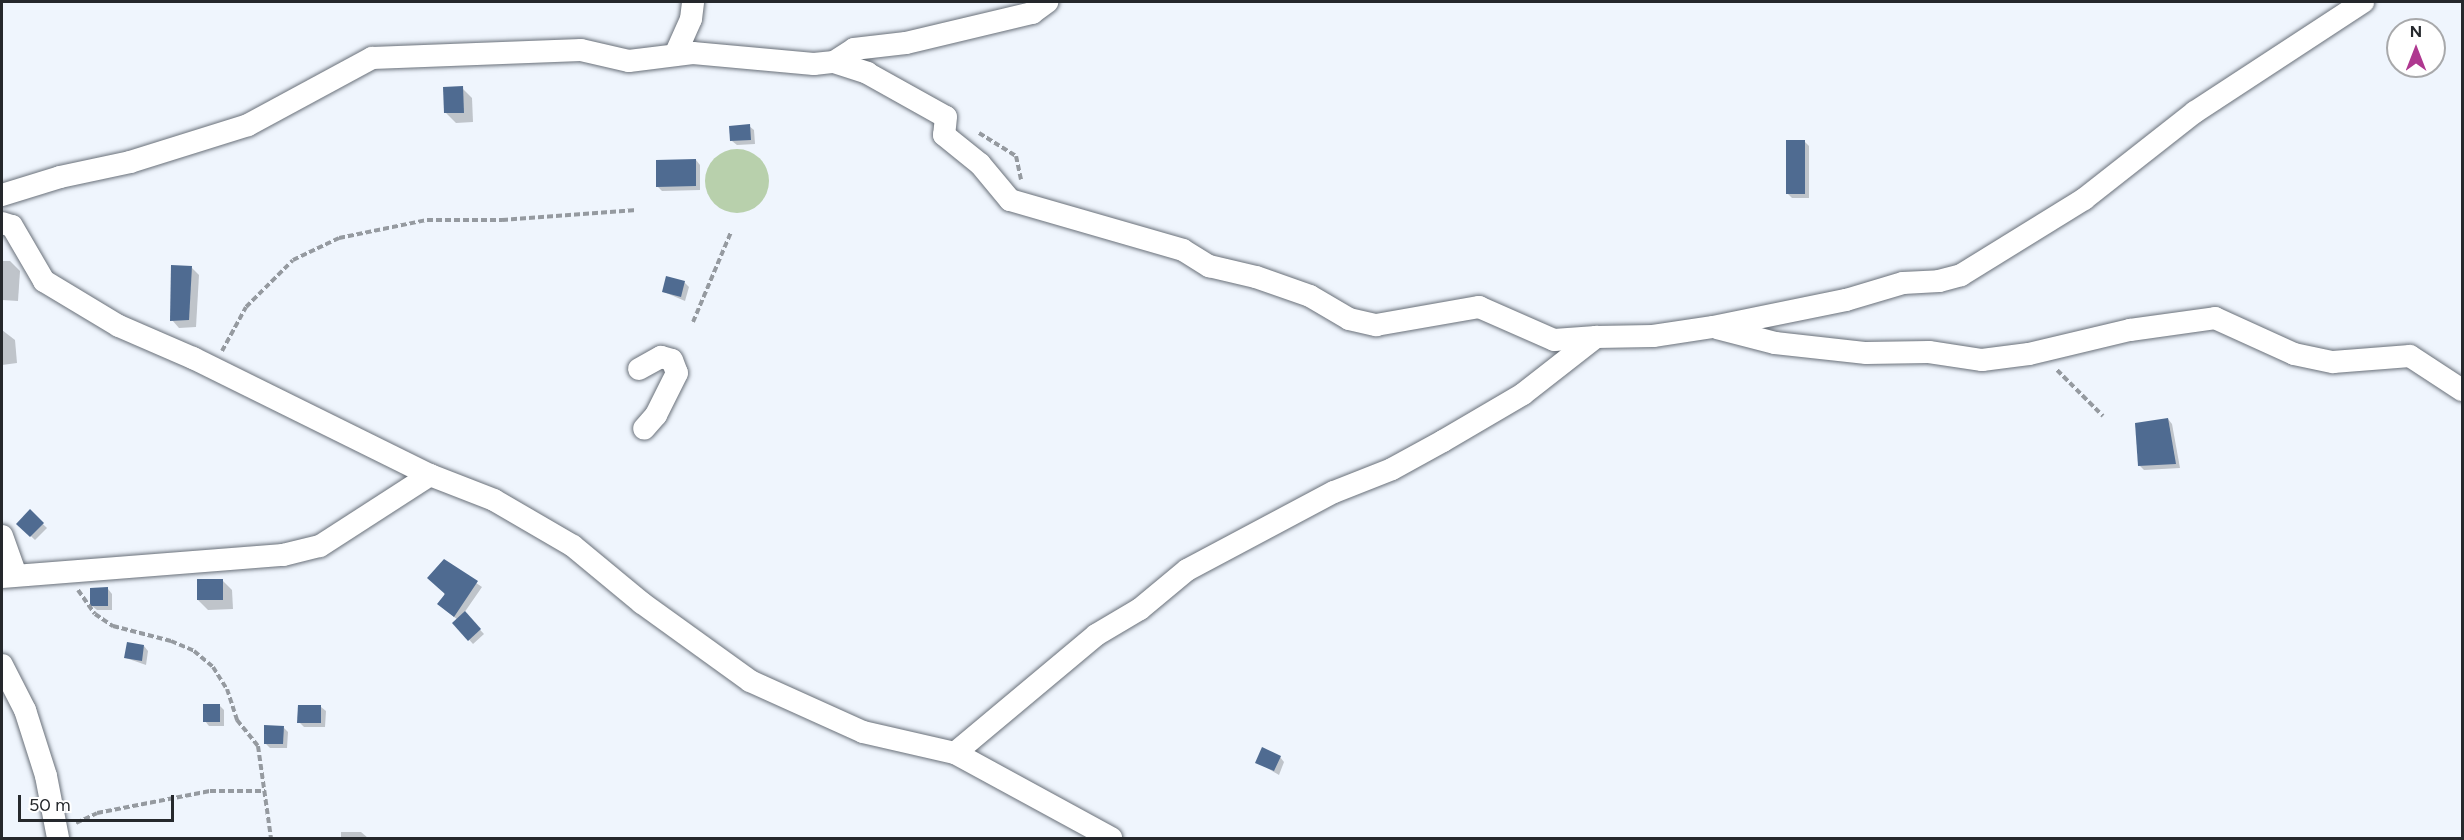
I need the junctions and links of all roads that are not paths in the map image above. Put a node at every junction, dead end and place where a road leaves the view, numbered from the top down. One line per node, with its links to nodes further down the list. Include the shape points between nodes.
1 (693, 2): 4 (street)
2 (1047, 2): 5 (street, via 1032,13 923,40 854,49)
3 (2363, 2): 8 (street, via 2195,112 2084,199 1961,275 1903,284 1846,300)
4 (684, 48): 5 (street, via 757,62); 6 (street, via 629,61 581,50 372,58 248,125 130,162)
5 (834, 62): 9 (street, via 867,73 946,117 944,135 980,164 1010,200 1183,250 1209,266 1256,276 1310,296 1349,320 1377,325 1479,307 1554,340)
6 (2, 195)
7 (2, 223): 13 (street, via 12,226 44,281 119,326 214,368)
8 (1713, 327): 9 (street, via 1653,336); 11 (street, via 1775,343 1866,353 1929,352 1982,360 2130,330 2215,318 2294,354 2333,362 2380,362 2410,356)
9 (1596, 337): 17 (street, via 1523,394 1443,441 1392,469 1334,492 1187,570 1140,609 1096,635)
10 (639, 369): 12 (street, via 660,357 672,360 676,373 656,415)
11 (2463, 390)
12 (644, 429)
13 (430, 475): 15 (street, via 320,546 283,555); 17 (street, via 495,500 573,546 642,603 750,681 863,732)
14 (2, 536): 15 (street)
15 (9, 576)
16 (2, 665): 18 (street, via 28,721 46,776)
17 (955, 753): 19 (street)
18 (57, 836)
19 (1112, 838)

